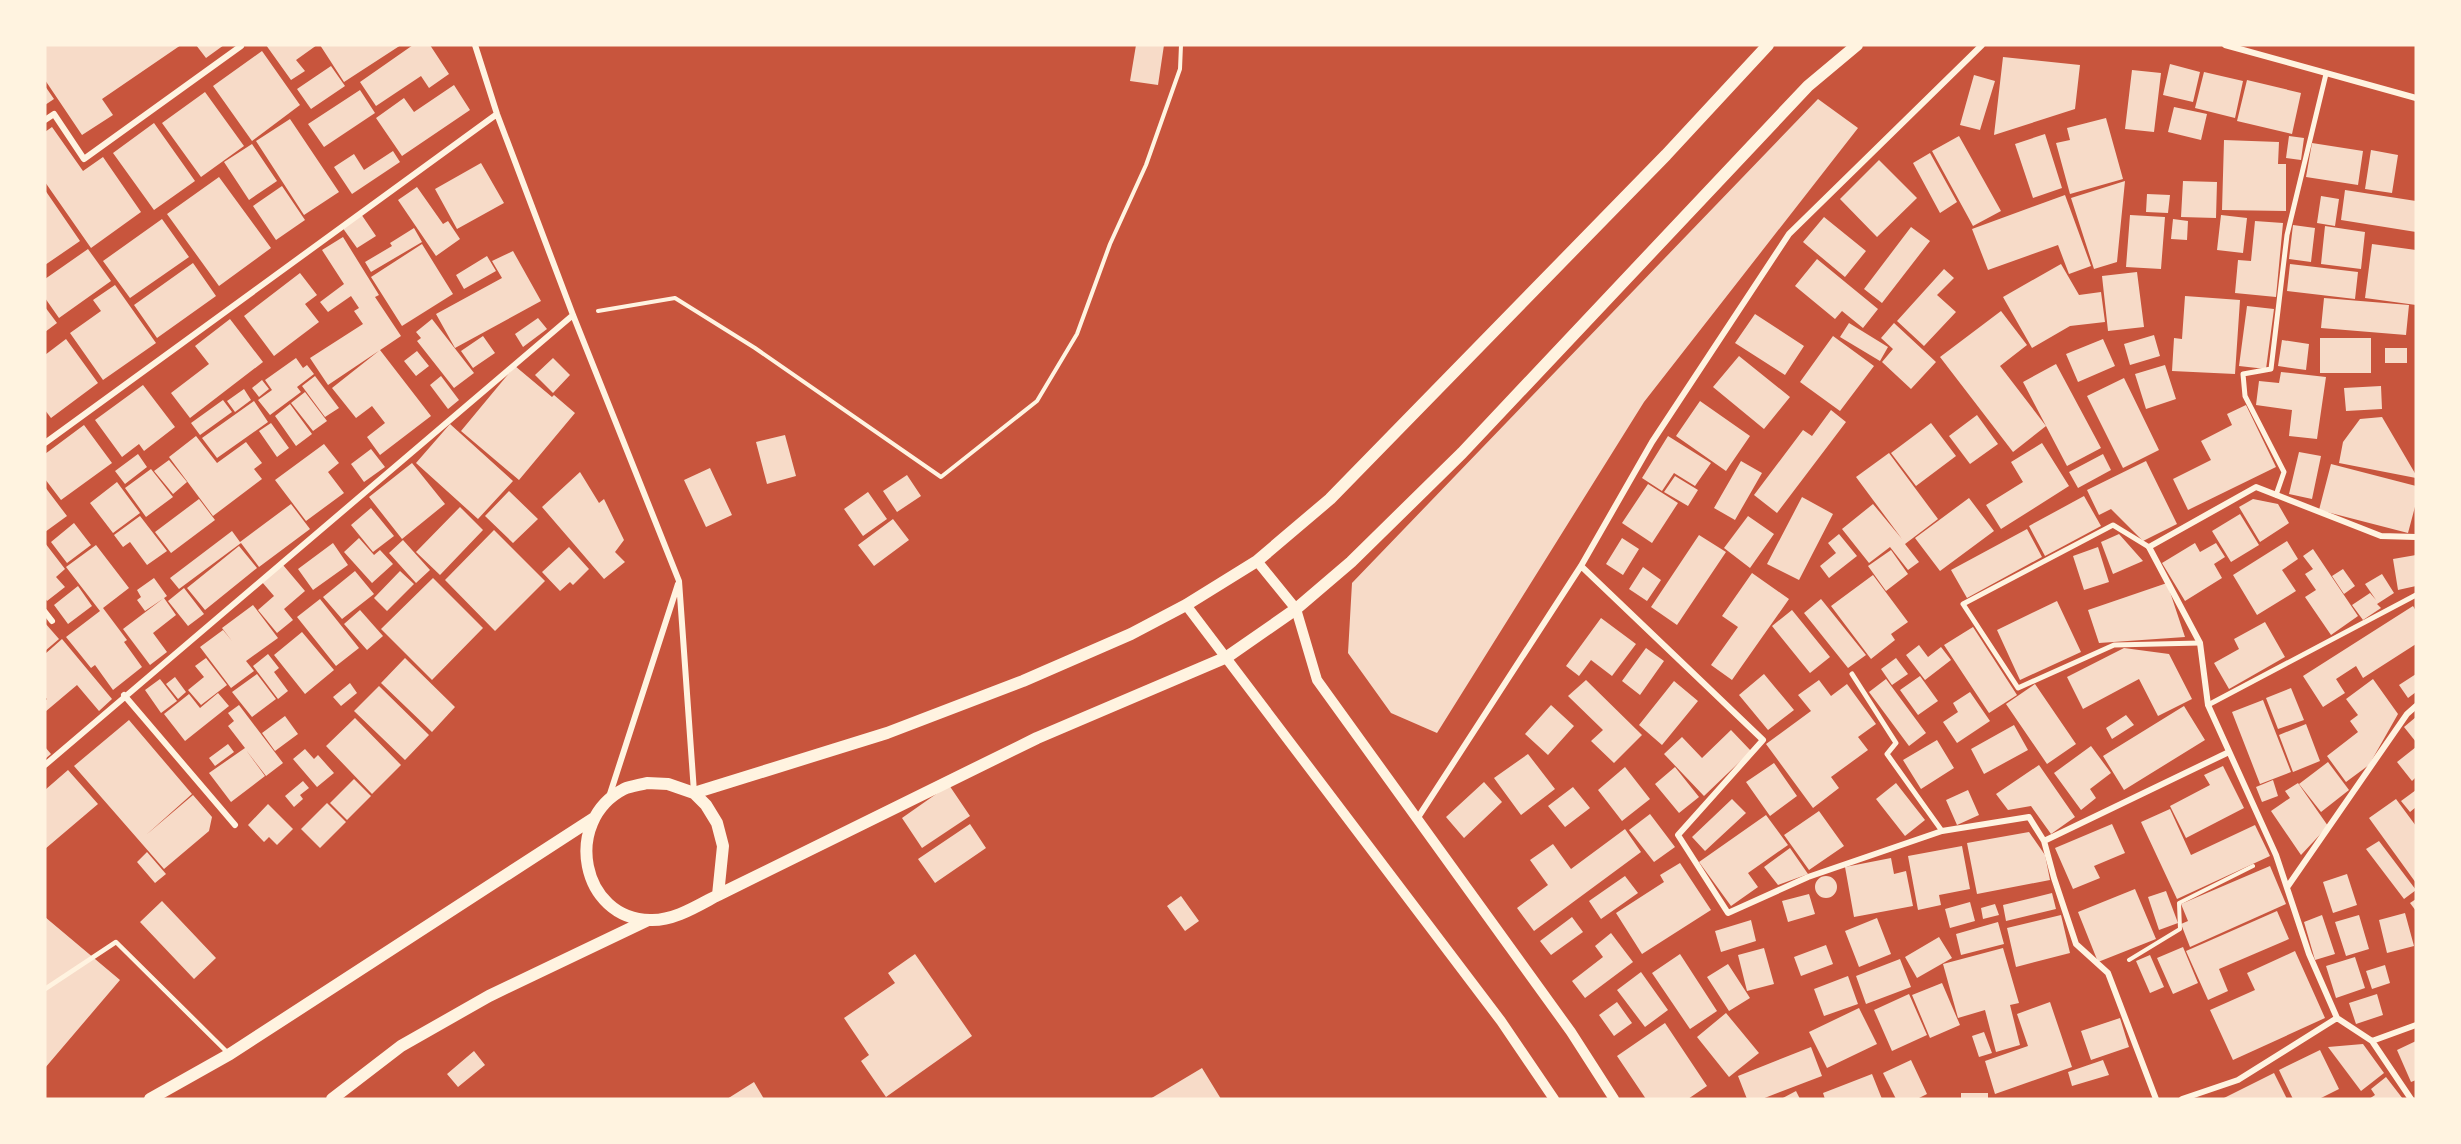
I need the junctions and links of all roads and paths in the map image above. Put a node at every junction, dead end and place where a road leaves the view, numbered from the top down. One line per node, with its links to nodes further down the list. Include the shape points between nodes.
1 (475, 45): 10 (street)
2 (1181, 45): 12 (path, via 1180,69 1146,165 1110,244 1077,334 1037,401 941,477 755,348 675,298)
3 (1768, 45): 17 (main road, via 1330,500)
4 (1857, 45): 22 (main road, via 1808,86 1462,453 1351,562)
5 (1982, 45): 18 (street, via 1789,234 1652,442)
6 (2225, 45): 8 (street)
7 (242, 46): 11 (street, via 84,159 54,114)
8 (2326, 74): 9 (street); 14 (street, via 2287,234 2271,369 2243,374 2245,396 2284,472)
9 (2416, 98)
10 (497, 114): 12 (street); 13 (street)
11 (45, 120)
12 (573, 315): 19 (street); 28 (street)
13 (45, 443)
14 (2276, 495): 15 (street, via 2381,536); 16 (street, via 2256,487)
15 (2416, 537)
16 (2149, 547): 25 (street); 25 (street, via 2113,525 1963,604 2018,688 2114,645)
17 (1257, 561): 21 (main road); 22 (street)
18 (1581, 566): 36 (street); 38 (street, via 1763,740 1678,835 1728,913 1808,877)
19 (679, 581): 33 (street); 34 (street)
20 (2416, 595): 29 (street)
21 (1186, 605): 26 (street); 33 (main road, via 1023,681 887,733)
22 (1296, 609): 26 (main road); 36 (street, via 1317,680)
23 (45, 612): 24 (street)
24 (52, 621)
25 (2200, 643): 29 (street)
26 (1227, 657): 42 (main road, via 1037,738); 52 (street, via 1501,1022)
27 (1852, 674): 38 (street, via 1896,743 1887,754)
28 (124, 695): 32 (street); 37 (street)
29 (2208, 705): 31 (street)
30 (2416, 706): 41 (street)
31 (2229, 752): 39 (street); 40 (street)
32 (45, 765)
33 (694, 793): 34 (main road, via 668,784 647,783 625,789); 42 (main road, via 717,823 723,846)
34 (608, 801): 35 (main road)
35 (594, 818): 43 (main road, via 586,838 586,860 592,881 606,901 625,914); 49 (main road)
36 (1417, 819): 53 (street, via 1571,1032)
37 (235, 825)
38 (1942, 831): 39 (street, via 2029,817)
39 (2044, 841): 44 (street, via 2076,944)
40 (2276, 855): 41 (street); 44 (path, via 2179,903 2180,929)
41 (2288, 886): 46 (street, via 2309,954)
42 (718, 895): 43 (main road, via 672,918)
43 (648, 921): 51 (main road, via 489,996 401,1046)
44 (2108, 973): 54 (street)
45 (45, 989): 49 (lane, via 116,942)
46 (2337, 1018): 48 (street); 55 (street, via 2238,1080)
47 (2416, 1025): 48 (street)
48 (2372, 1041): 56 (street)
49 (230, 1054): 50 (main road)
50 (150, 1099)
51 (332, 1099)
52 (1554, 1099)
53 (1614, 1099)
54 (2156, 1099)
55 (2182, 1099)
56 (2411, 1099)

